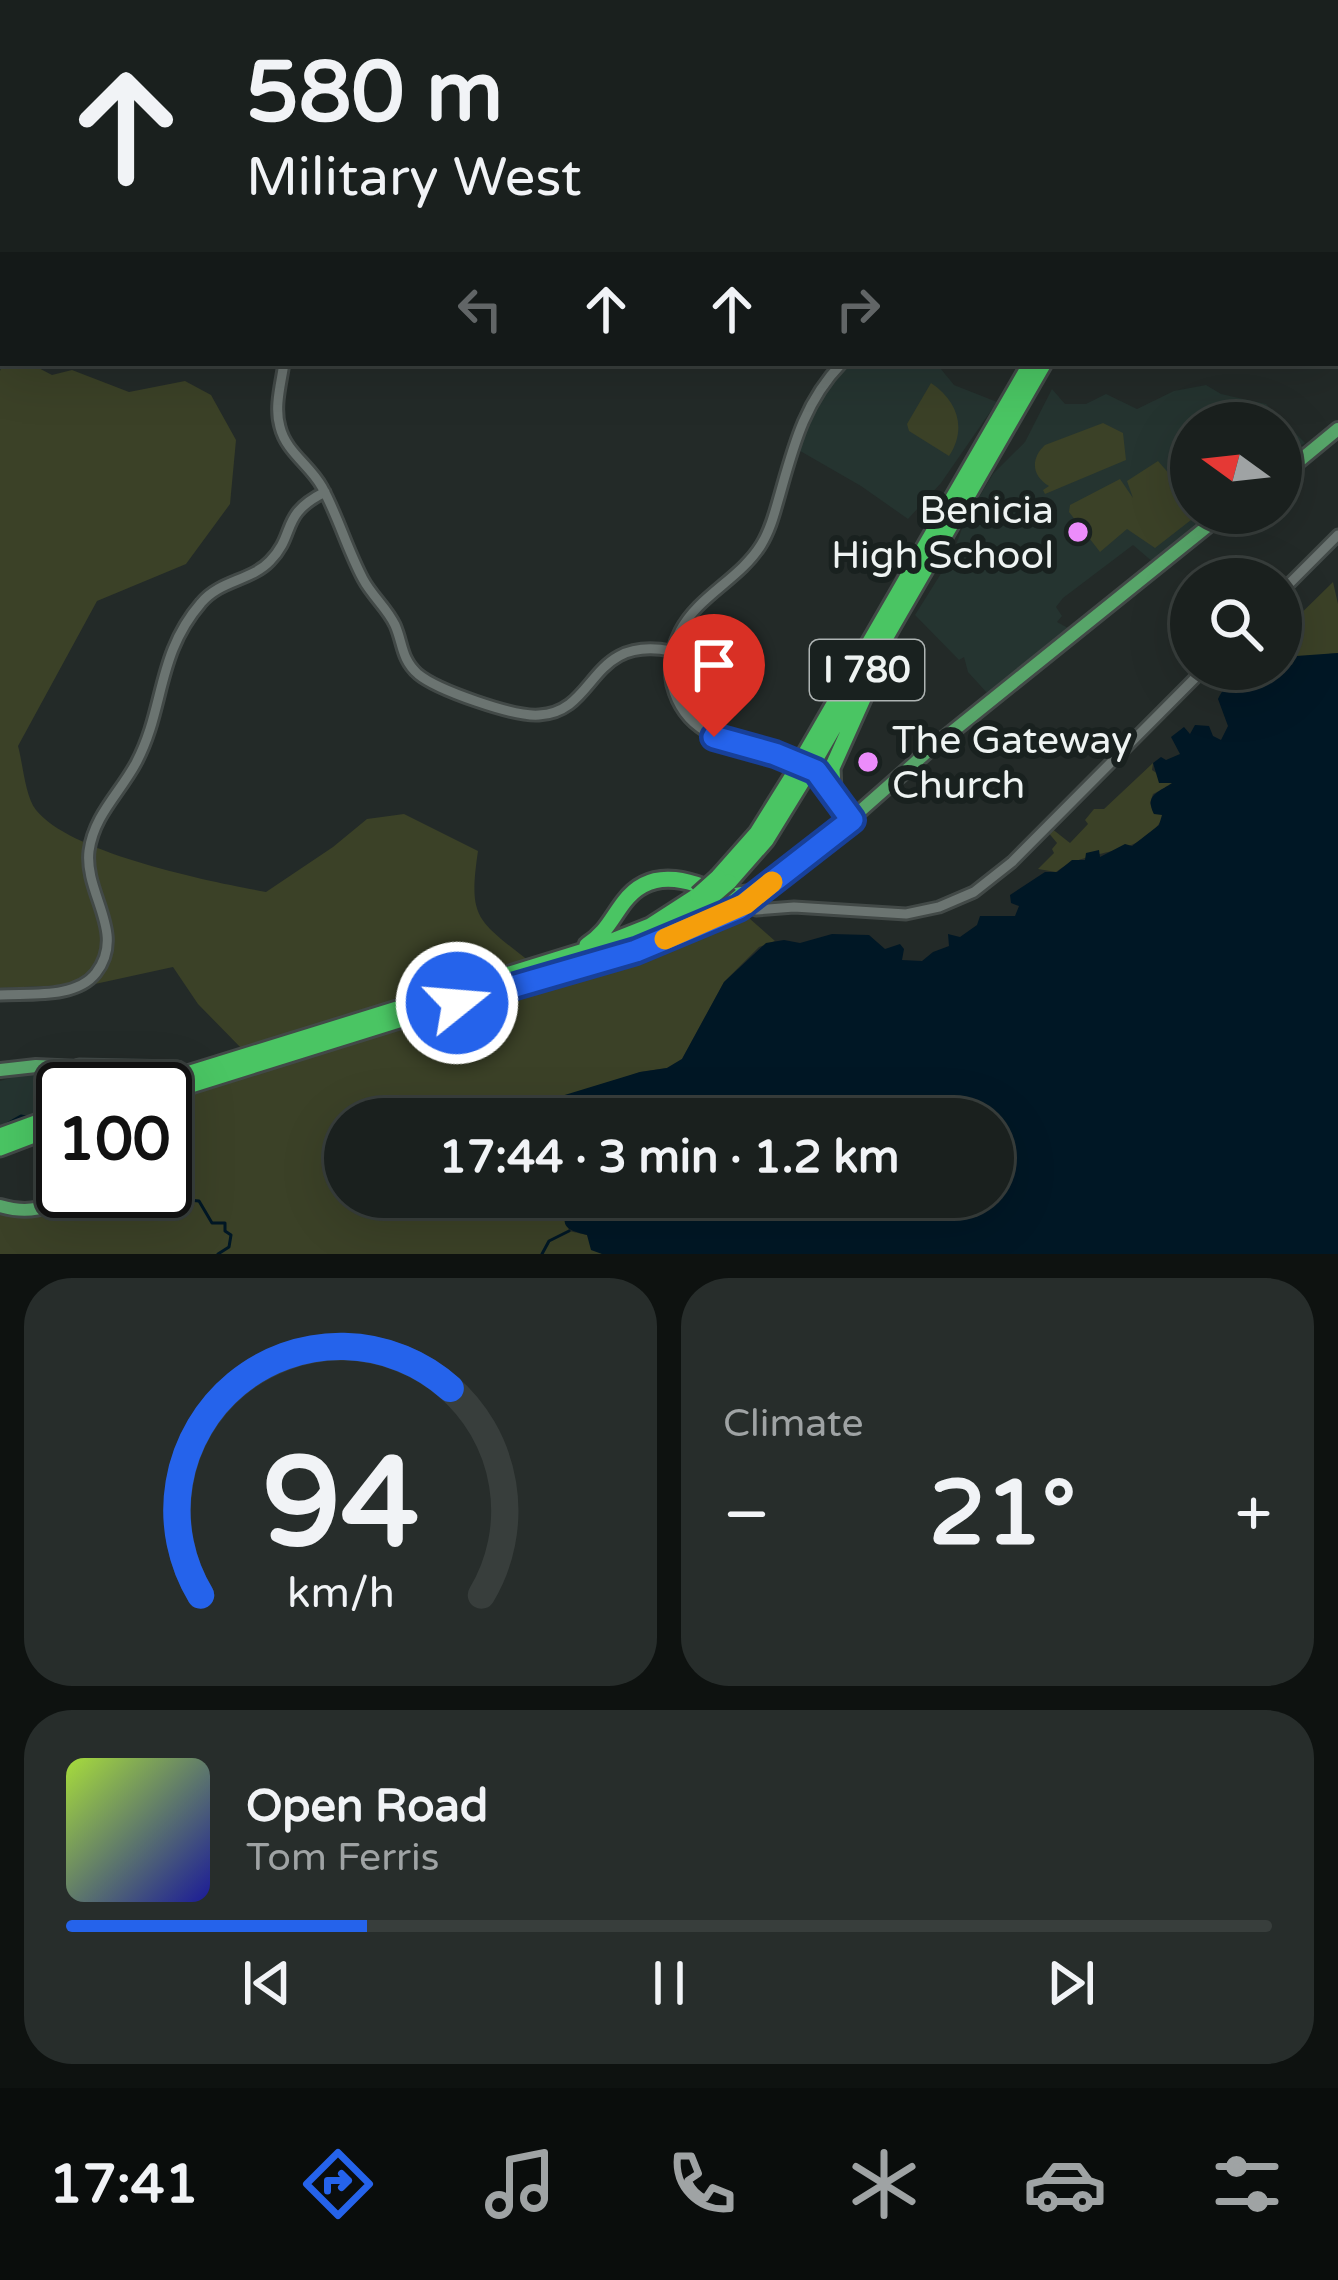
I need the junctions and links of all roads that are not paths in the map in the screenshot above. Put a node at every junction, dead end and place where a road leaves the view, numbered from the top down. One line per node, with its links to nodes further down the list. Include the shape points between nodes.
1 (284, 366): 7 (street, via 281,434)
2 (836, 366): 12 (street, via 805,403 760,539 686,614)
3 (1029, 366): 14 (highway, I 780)
4 (1042, 366): 14 (highway, I 780)
5 (1338, 426): 6 (main road)
6 (1302, 456)
7 (325, 492): 12 (street, via 402,653 426,680 542,715 570,703 620,654); 26 (street, via 292,515 273,558 208,595 172,649 141,752 90,846 91,882 107,930 99,968 66,991)
8 (1198, 534): 15 (main road)
9 (1208, 534): 15 (main road)
10 (1338, 535): 11 (street)
11 (1302, 571)
12 (669, 651): 14 (street, via 669,690 694,730 728,748)
13 (1183, 690): 23 (street, via 974,892 906,914)
14 (812, 767): 16 (highway); 18 (highway, I 780)
15 (907, 772): 17 (main road)
16 (833, 790): 17 (street)
17 (851, 818): 19 (main road)
18 (725, 886): 19 (highway); 20 (highway, via 668,878); 21 (highway, I 780, bridge); 22 (highway)
19 (765, 887): 22 (main road); 23 (street, via 755,902)
20 (629, 896): 21 (highway, via 626,914 639,921); 25 (highway, via 599,937)
21 (702, 898): 24 (highway, I 780, via 644,941); 25 (highway, I 780, via 636,933)
22 (745, 904): 23 (street); 24 (highway, via 636,951)
23 (766, 910)
24 (579, 964): 32 (highway, I 780)
25 (523, 970): 27 (highway, I 780)
26 (0, 994)
27 (238, 1058): 29 (highway); 31 (highway, I 780)
28 (36, 1066): 30 (main road)
29 (192, 1067)
30 (0, 1072)
31 (192, 1072)
32 (192, 1085)
33 (36, 1124): 35 (highway)
34 (36, 1134): 35 (highway)
35 (1, 1142)
36 (0, 1206): 37 (main road)
37 (36, 1209)

